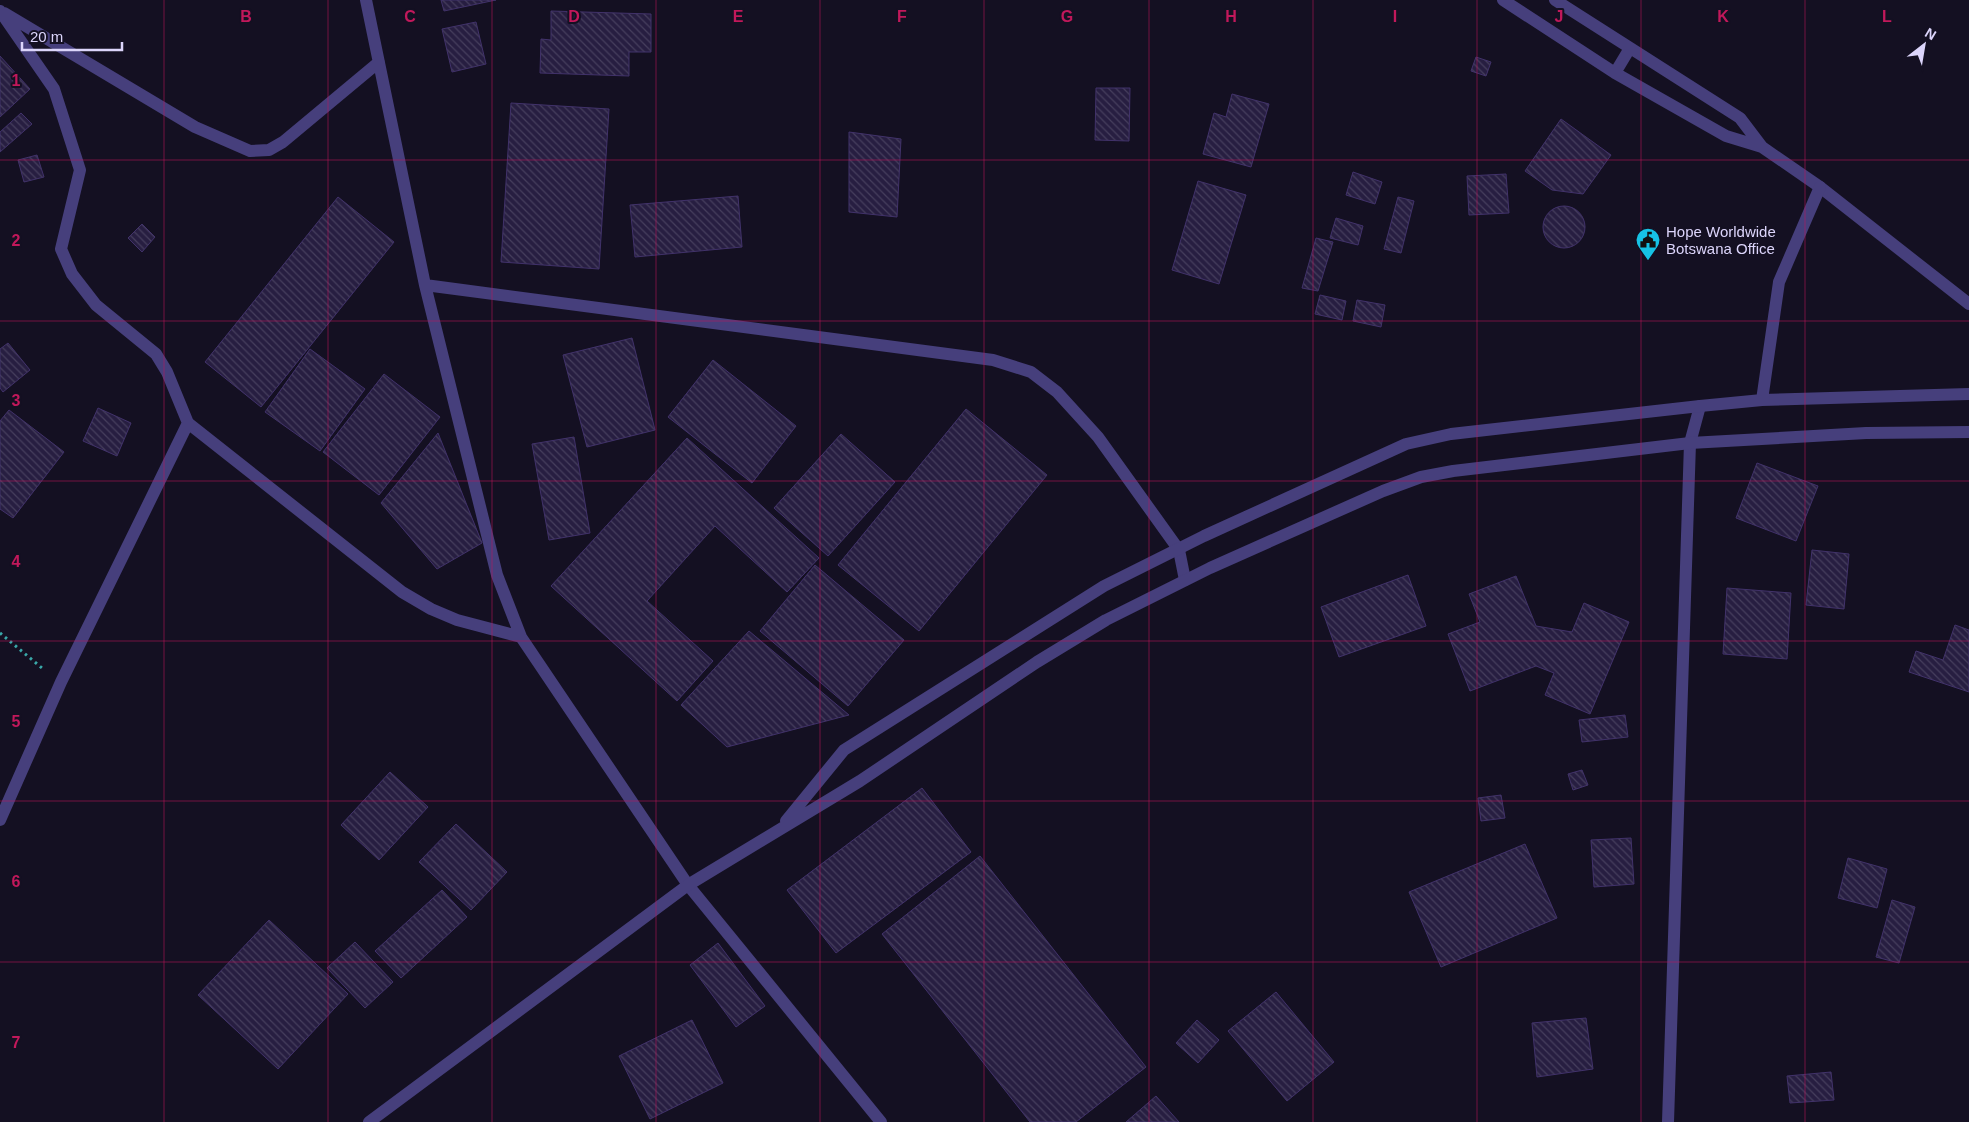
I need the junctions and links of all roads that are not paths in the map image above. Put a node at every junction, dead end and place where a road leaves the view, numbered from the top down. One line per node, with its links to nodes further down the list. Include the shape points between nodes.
1 (366, 0): 6 (street)
2 (1503, 0): 7 (street)
3 (1555, 0): 5 (street)
4 (0, 10): 6 (street, via 195,127 250,150 269,150 283,142); 15 (street, via 54,89 80,170 61,249 72,274 96,306 156,354)
5 (1630, 48): 7 (street); 8 (street, via 1740,118)
6 (379, 62): 10 (street)
7 (1615, 73): 8 (street, via 1726,136)
8 (1762, 146): 9 (street)
9 (1820, 187): 11 (street); 13 (street, via 1779,282)
10 (425, 285): 18 (street, via 994,360 1012,365 1031,372 1057,392 1086,424); 20 (street, via 497,574)
11 (1969, 304)
12 (1969, 394): 13 (street)
13 (1762, 400): 14 (street)
14 (1700, 406): 17 (street); 18 (street, via 1451,434 1406,444)
15 (188, 424): 20 (street, via 402,592 457,620); 21 (street, via 61,682)
16 (1969, 432): 17 (street, via 1866,433)
17 (1690, 443): 19 (street, via 1453,470 1421,477); 26 (street)
18 (1179, 550): 19 (street); 22 (street, via 1104,586 844,750)
19 (1185, 580): 22 (street, via 1106,620 1037,662 860,781)
20 (520, 637): 23 (street)
21 (0, 820)
22 (780, 829): 23 (street)
23 (688, 885): 24 (street); 25 (street)
24 (369, 1122)
25 (881, 1122)
26 (1668, 1122)

